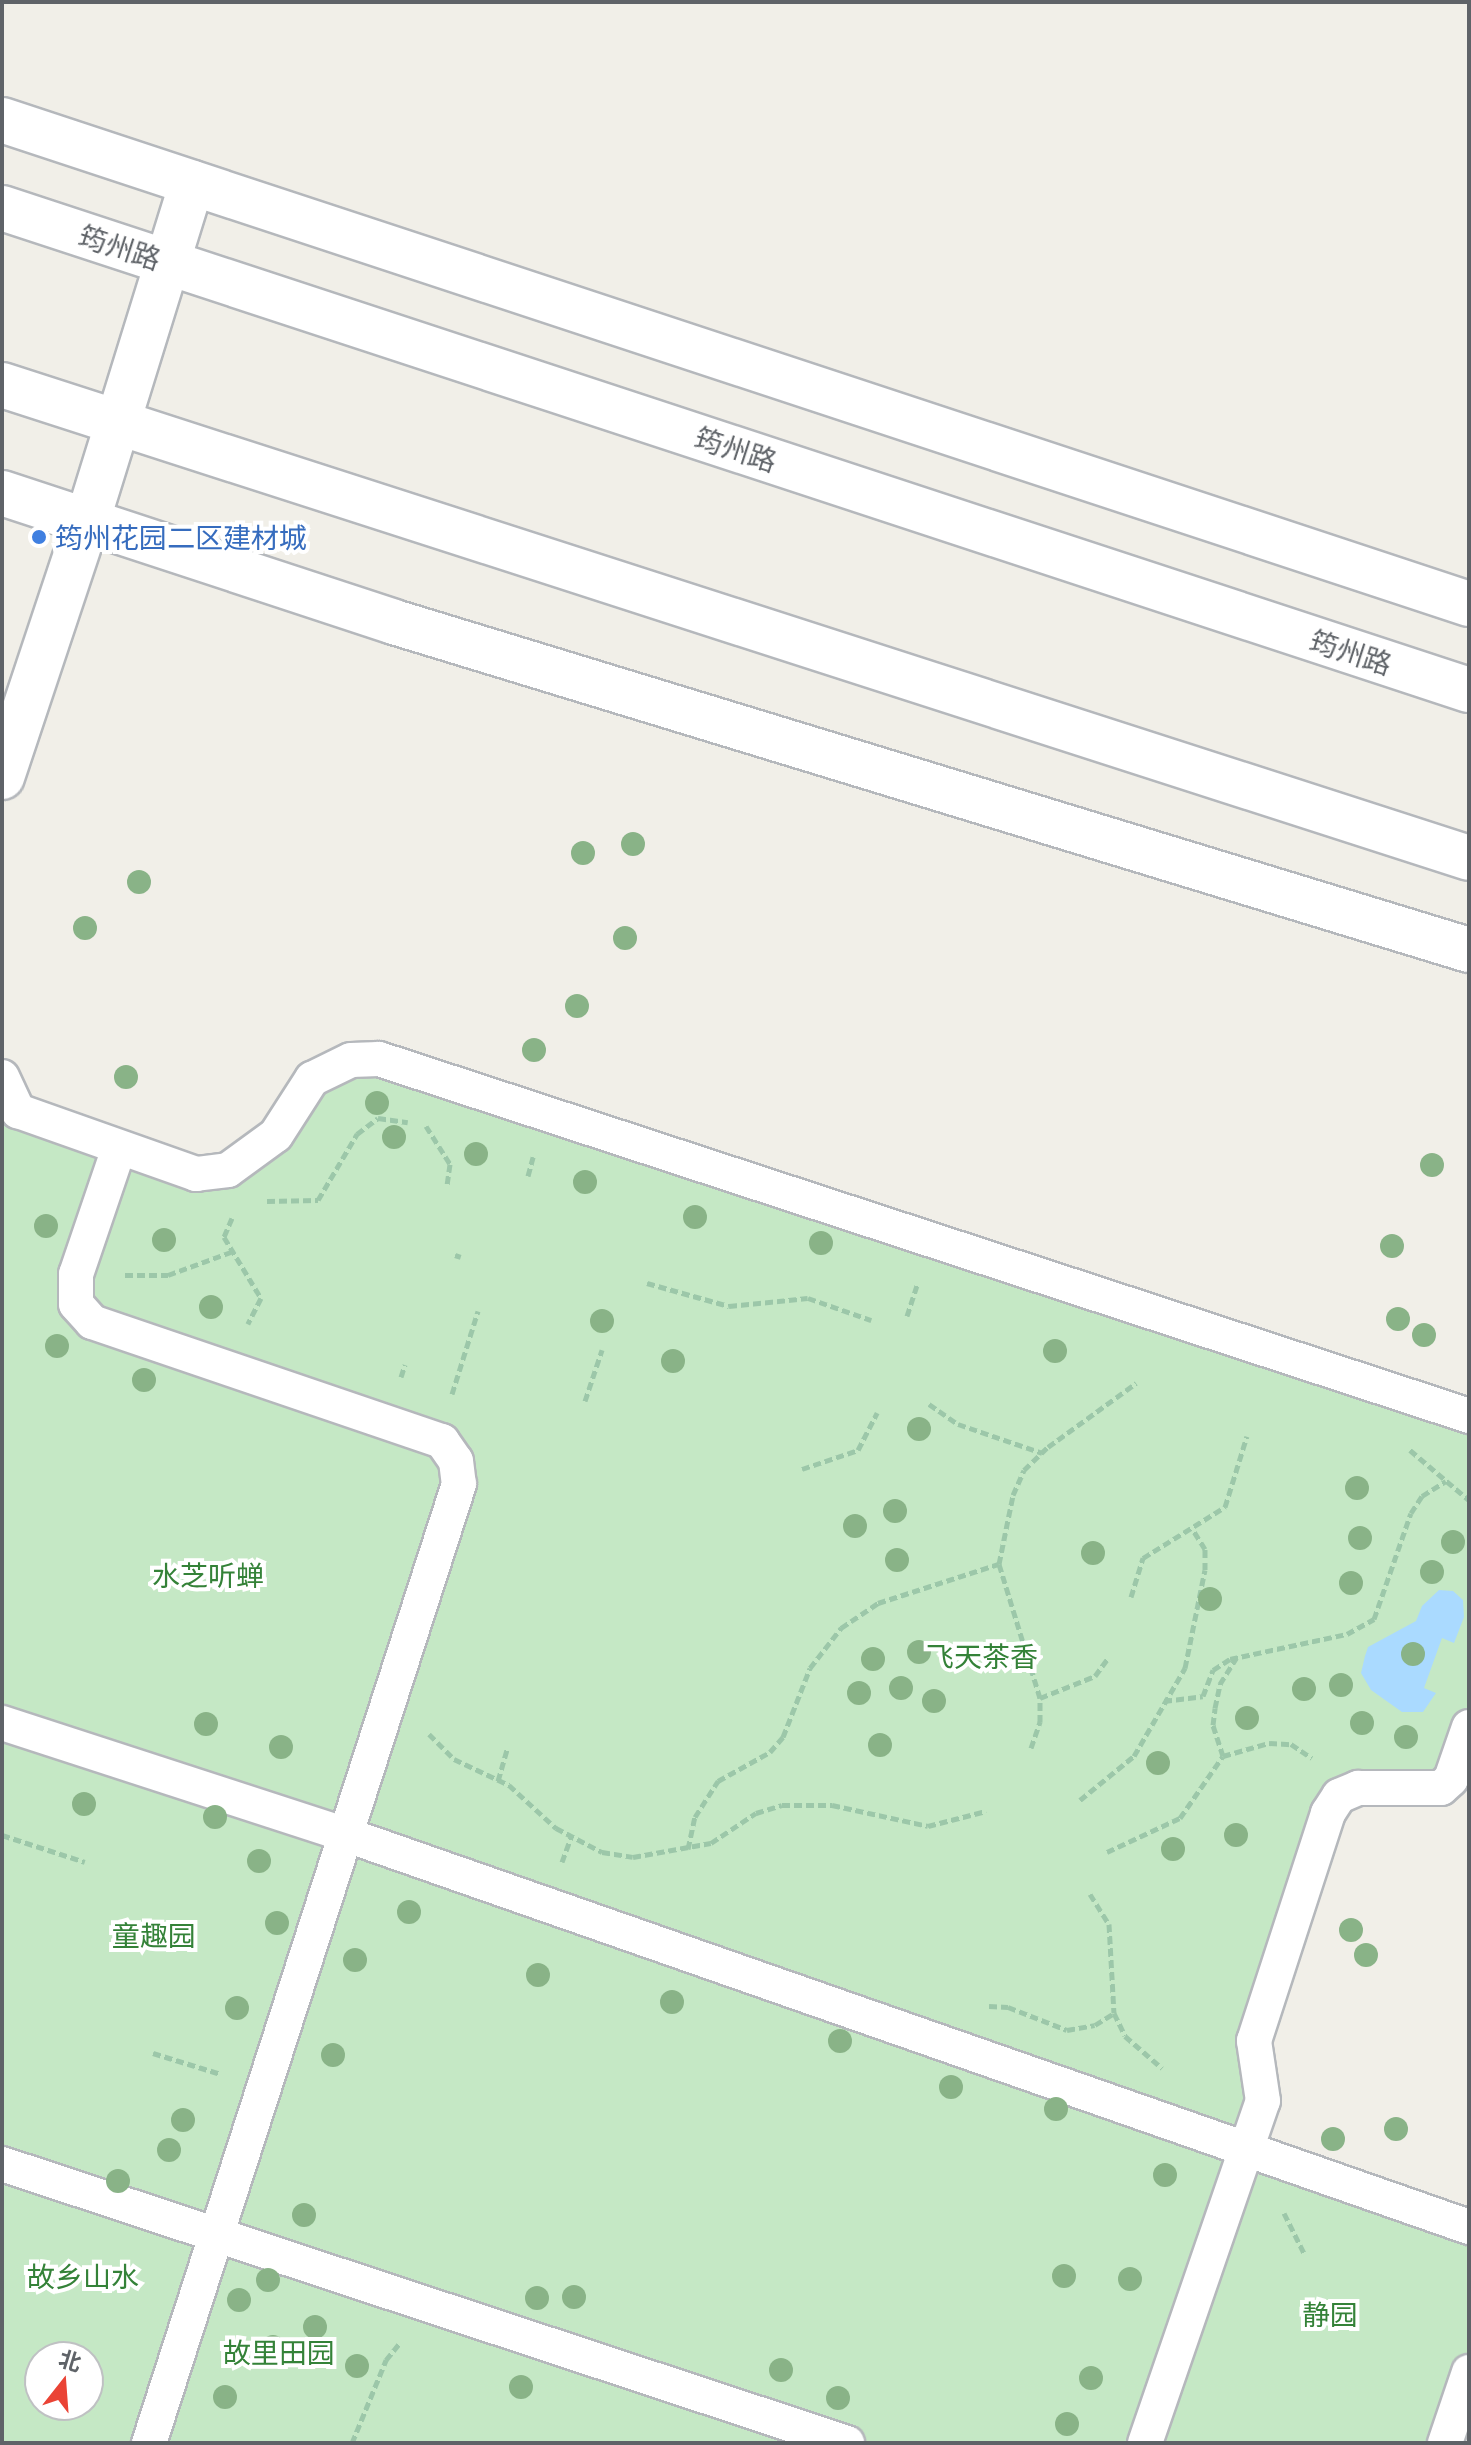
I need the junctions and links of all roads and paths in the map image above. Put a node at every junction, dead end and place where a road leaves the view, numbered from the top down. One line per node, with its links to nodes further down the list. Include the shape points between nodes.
1 (2, 120): 2 (main road)
2 (192, 183): 4 (main road); 9 (main road)
3 (2, 208): 4 (main road, 筠州路)
4 (167, 262): 6 (main road); 10 (main road, 筠州路)
5 (2, 385): 6 (main road)
6 (117, 423): 8 (main road); 12 (main road)
7 (2, 493): 8 (main road)
8 (87, 522): 11 (main road); 13 (main road, via 394,622)
9 (1469, 604)
10 (1469, 690)
11 (2, 777)
12 (1469, 858)
13 (1469, 950)
14 (2, 1077): 15 (lane, via 18,1111)
15 (119, 1148): 20 (lane); 32 (lane, via 196,1174 228,1170 276,1135 312,1079 351,1060 379,1059)
16 (447, 1185): 17 (path, via 450,1164 427,1126 378,1118 357,1134 318,1200)
17 (253, 1200)
18 (241, 1210): 19 (path, via 229,1221 224,1237)
19 (231, 1252): 20 (path, via 168,1275 127,1276); 24 (path, via 261,1298)
20 (81, 1261): 34 (lane, via 76,1304 92,1322)
21 (647, 1283): 23 (path, via 729,1306 808,1298)
22 (478, 1311): 34 (path)
23 (871, 1320)
24 (246, 1334)
25 (602, 1350): 29 (path)
26 (405, 1365): 28 (path)
27 (1136, 1383): 36 (path)
28 (396, 1393)
29 (585, 1401)
30 (929, 1404): 36 (path, via 958,1424)
31 (877, 1413): 37 (path, via 858,1450)
32 (1469, 1416)
33 (1247, 1436): 40 (path, via 1225,1507)
34 (442, 1441): 45 (lane, via 456,1461 459,1484)
35 (1403, 1443): 38 (path)
36 (1042, 1453): 41 (path, via 1024,1470 1013,1495)
37 (802, 1469)
38 (1446, 1481): 39 (path); 43 (path, via 1422,1496 1411,1513 1374,1619 1347,1634)
39 (1469, 1500)
40 (1193, 1530): 42 (path, via 1143,1558); 47 (path, via 1205,1549 1198,1612 1185,1668)
41 (999, 1564): 46 (path); 60 (path, via 878,1603 841,1628 810,1668 783,1737 770,1752 718,1781 695,1817)
42 (1131, 1597)
43 (1237, 1657): 47 (path, via 1213,1670 1203,1696); 52 (path, via 1220,1684 1215,1708 1213,1725)
44 (1108, 1658): 46 (path, via 1095,1676)
45 (391, 1697): 53 (path, via 454,1759); 59 (lane)
46 (1040, 1698): 50 (path, via 1040,1722)
47 (1164, 1701): 56 (path, via 1134,1756)
48 (2, 1723): 59 (lane)
49 (1469, 1727): 54 (lane)
50 (1031, 1748)
51 (507, 1749): 53 (path)
52 (1223, 1756): 55 (path, via 1269,1743 1291,1744); 61 (path, via 1180,1818)
53 (498, 1781): 60 (path, via 556,1828 602,1852 647,1857)
54 (1460, 1782): 55 (lane, via 1441,1788)
55 (1348, 1793): 67 (lane, via 1328,1813 1260,2017 1254,2041 1263,2101)
56 (1080, 1800)
57 (986, 1811): 60 (path, via 928,1826 832,1805 782,1805 756,1813 711,1843)
58 (2, 1835): 62 (path)
59 (347, 1835): 66 (lane); 67 (lane)
60 (688, 1849)
61 (1107, 1852)
62 (85, 1862)
63 (1090, 1894): 65 (path, via 1109,1924 1114,2013 1125,2036)
64 (153, 2053): 66 (path)
65 (1171, 2076)
66 (266, 2088): 70 (lane)
67 (1247, 2149): 69 (lane); 76 (lane)
68 (2, 2164): 70 (lane)
69 (1469, 2227)
70 (219, 2236): 71 (lane); 73 (lane)
71 (431, 2305): 74 (path, via 386,2360); 75 (lane)
72 (1469, 2372): 77 (lane)
73 (149, 2443)
74 (352, 2443)
75 (847, 2443)
76 (1145, 2443)
77 (1445, 2443)

